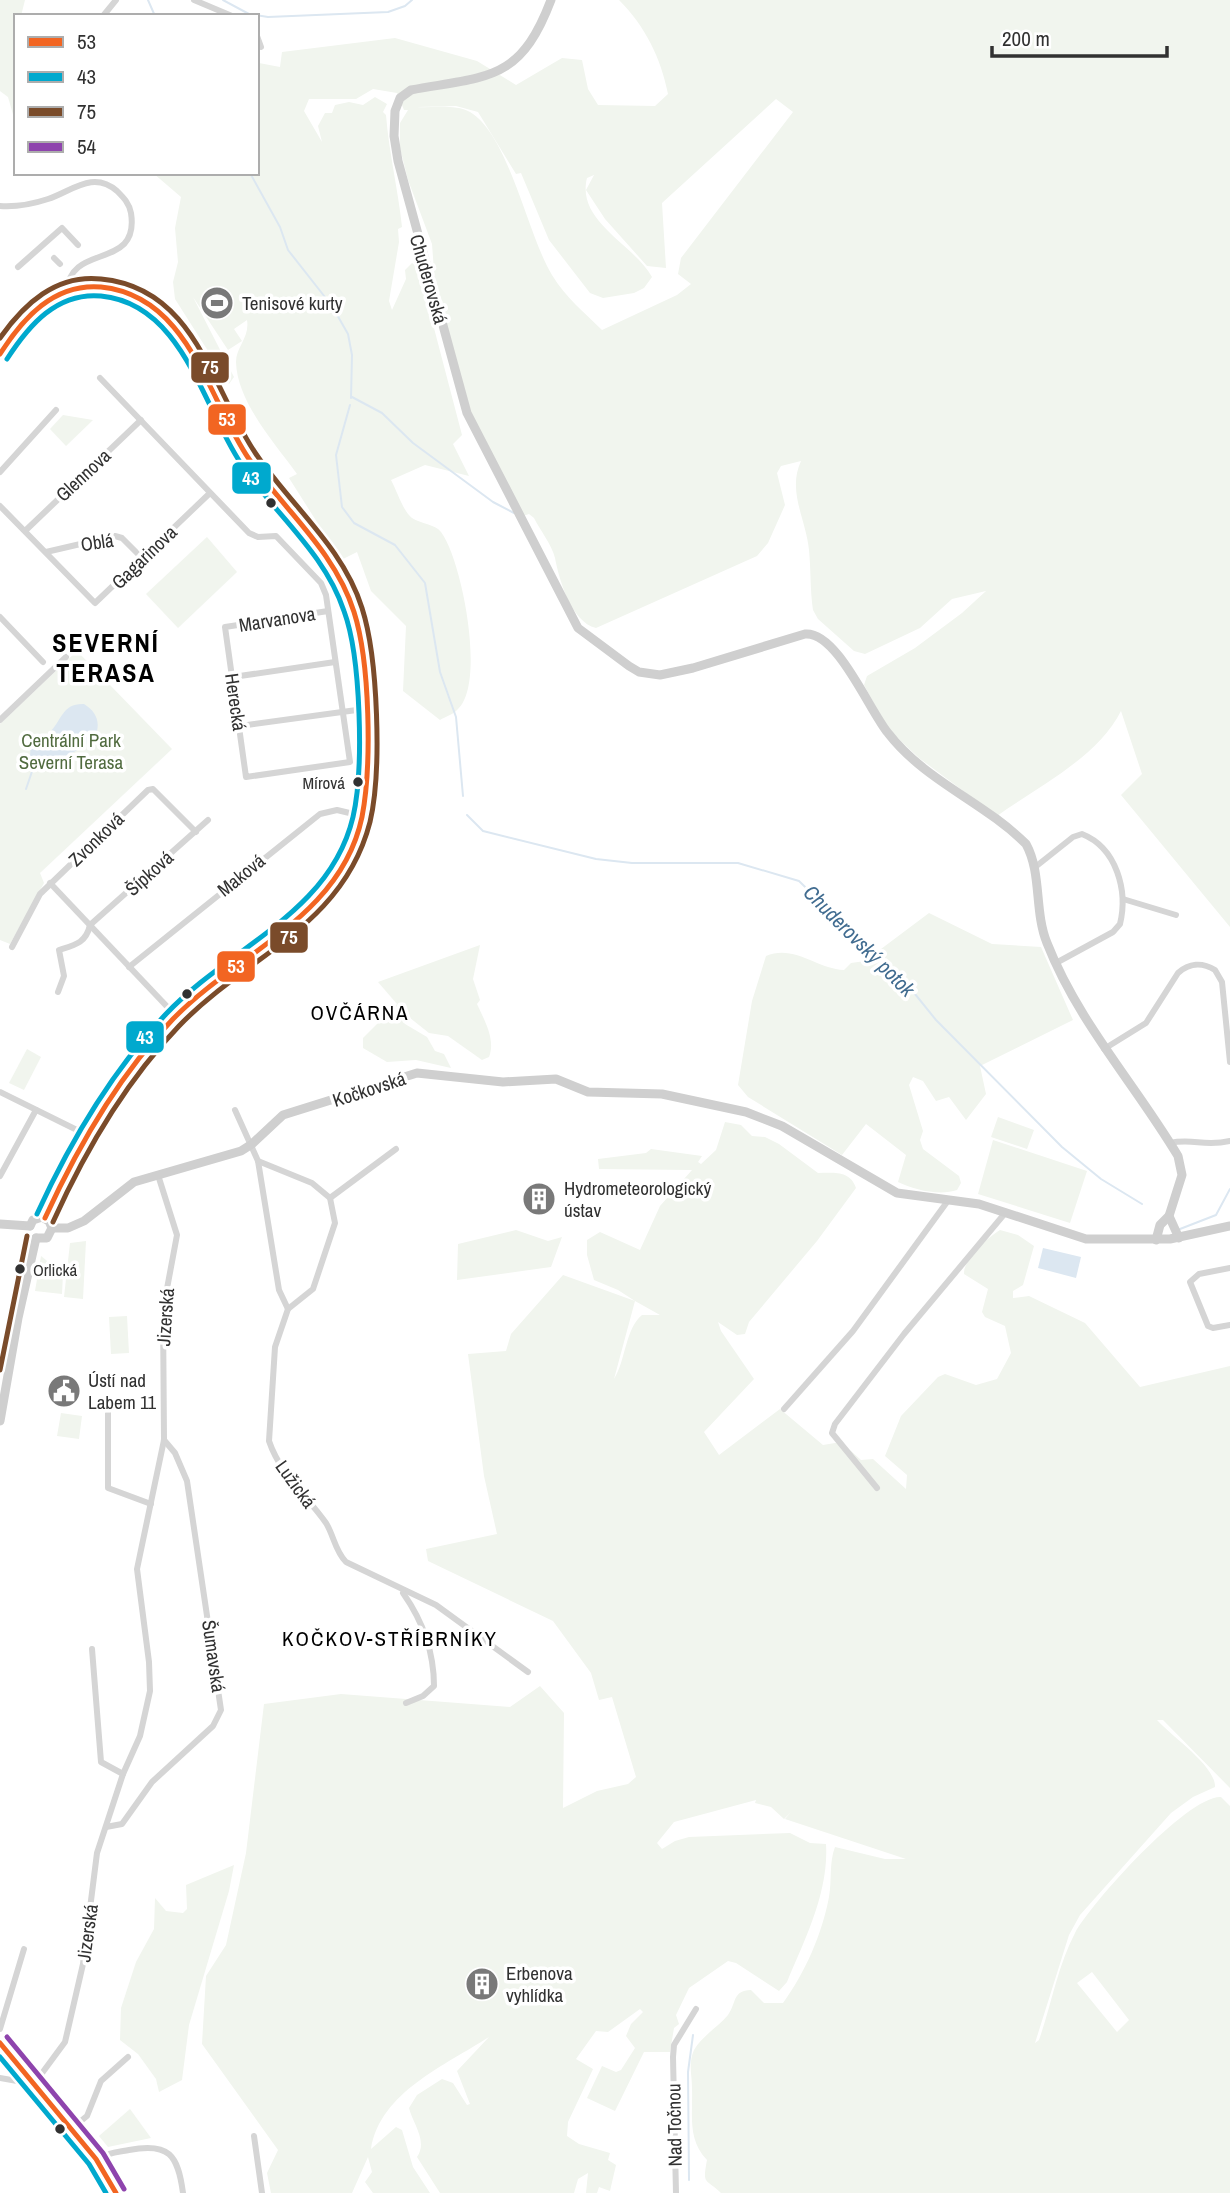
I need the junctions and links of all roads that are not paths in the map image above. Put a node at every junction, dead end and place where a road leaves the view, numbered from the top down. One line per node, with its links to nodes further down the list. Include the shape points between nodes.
1 (116, 0): 4 (street)
2 (194, 0): 5 (street)
3 (551, 0): 38 (street, Chuderovská, via 531,41 505,69 411,90 400,98 394,136 467,413 578,628 639,672 660,674 805,634 823,638 897,744 1015,833 1026,845)
4 (105, 14)
5 (227, 14)
6 (259, 42): 7 (street)
7 (261, 47)
8 (0, 206): 13 (street, via 43,201 92,181 109,185 128,203 131,221 127,238 112,254 79,263 68,279)
9 (78, 245): 12 (street, via 62,228)
10 (54, 258): 11 (street)
11 (60, 264)
12 (18, 267)
13 (67, 291): 14 (street, via 35,309); 31 (street, via 103,286 134,293 175,325 240,447 324,551 347,590 360,638)
14 (0, 354)
15 (100, 378): 17 (street)
16 (56, 410): 18 (street)
17 (141, 420): 19 (street); 21 (street, Glennova)
18 (0, 472)
19 (210, 493): 23 (street, Gagarinova); 24 (street, via 249,533 276,536 321,583)
20 (0, 506): 21 (street)
21 (25, 530): 22 (street)
22 (46, 552): 23 (street, Oblá, via 115,536); 23 (street, Gagarinova, via 95,603)
23 (142, 558)
24 (328, 611): 26 (street, Marvanova); 29 (street)
25 (0, 617): 28 (street)
26 (225, 627): 30 (street, Herecká)
27 (66, 657): 33 (street)
28 (43, 662)
29 (335, 662): 30 (street); 32 (street)
30 (233, 677): 34 (street, Herecká)
31 (364, 709): 32 (street); 35 (street)
32 (343, 712): 34 (street); 34 (street, Herecká, via 350,762 246,777)
33 (0, 720)
34 (240, 726)
35 (362, 816): 45 (street, Maková, via 337,810 320,814); 47 (street, via 342,868 315,905)
36 (208, 820): 37 (street, Šípková)
37 (196, 832): 39 (street, Zvonková, via 153,789 148,790); 42 (street, Šípková)
38 (1034, 868): 40 (street, via 1082,834 1090,837 1118,871); 44 (street, via 1040,921)
39 (50, 883): 42 (street); 43 (street, Zvonková, via 36,899)
40 (1123, 899): 41 (street, via 1172,914); 44 (street, via 1121,924 1113,932)
41 (1166, 923)
42 (90, 925): 45 (street); 46 (street, Šípková, via 79,944 59,950 64,978)
43 (12, 947)
44 (1056, 964): 48 (street)
45 (130, 967): 47 (street)
46 (58, 992)
47 (176, 1016): 53 (street, via 128,1070)
48 (1104, 1049): 49 (street, via 1146,1023 1178,973 1199,964 1215,970 1222,982); 55 (street)
49 (1230, 1062)
50 (0, 1092): 51 (street)
51 (36, 1110): 53 (street); 60 (street)
52 (236, 1110): 56 (street)
53 (85, 1134): 64 (street)
54 (1230, 1141): 55 (street, via 1209,1146 1184,1140)
55 (1170, 1143): 67 (street, via 1182,1168)
56 (252, 1144): 58 (street); 59 (street, Kočkovská); 62 (street, Kočkovská, via 283,1115 417,1073 503,1082 556,1079 588,1093 662,1094 716,1105 782,1126 897,1193)
57 (396, 1149): 61 (street)
58 (258, 1161): 61 (street, via 312,1183); 73 (street, via 279,1290)
59 (158, 1175): 69 (street, Kočkovská, via 131,1183 84,1221); 78 (street, Jizerská, via 177,1236 163,1310)
60 (0, 1176)
61 (330, 1198): 73 (street, via 335,1223 313,1289)
62 (947, 1202): 63 (street, Kočkovská); 76 (street, via 853,1331)
63 (1007, 1211): 71 (street, Kočkovská, via 1086,1239); 79 (street, via 835,1424 831,1433)
64 (45, 1218): 66 (street, via 36,1218); 69 (street)
65 (0, 1224): 66 (street)
66 (30, 1226): 70 (street)
67 (1170, 1226): 68 (street, Kočkovská); 71 (street, Kočkovská); 71 (street)
68 (1230, 1226)
69 (52, 1228): 70 (street, via 47,1238)
70 (36, 1238): 77 (street)
71 (1156, 1240)
72 (1230, 1268): 74 (street, via 1199,1275 1190,1282 1208,1326)
73 (288, 1309): 81 (street, Lužická, via 273,1360 273,1452 328,1526 343,1559)
74 (1230, 1325)
75 (108, 1402): 80 (street, via 108,1488)
76 (784, 1409)
77 (0, 1421)
78 (164, 1440): 80 (street, Jizerská); 86 (street, Šumavská, via 187,1481 222,1710 213,1726 152,1783 122,1824)
79 (877, 1488)
80 (151, 1504): 85 (street, Jizerská, via 137,1569 150,1691 140,1736)
81 (402, 1591): 83 (street, Lužická, via 453,1616); 84 (street, via 421,1620 434,1686)
82 (92, 1649): 85 (street, via 101,1762)
83 (528, 1672)
84 (406, 1703)
85 (123, 1774): 86 (street, Jizerská)
86 (106, 1827): 93 (street, Jizerská, via 97,1853 83,1964 65,2042)
87 (24, 1949): 89 (street)
88 (696, 2009): 100 (street, Nad Točnou, via 674,2045)
89 (0, 2029)
90 (0, 2043): 93 (street)
91 (128, 2057): 94 (street, via 101,2081 87,2116)
92 (0, 2078): 93 (street)
93 (34, 2084): 94 (street)
94 (71, 2129): 96 (street)
95 (254, 2136): 99 (street)
96 (96, 2159): 97 (street); 98 (street, via 146,2146 161,2148 178,2164)
97 (116, 2193)
98 (183, 2193)
99 (262, 2193)
100 (676, 2193)

